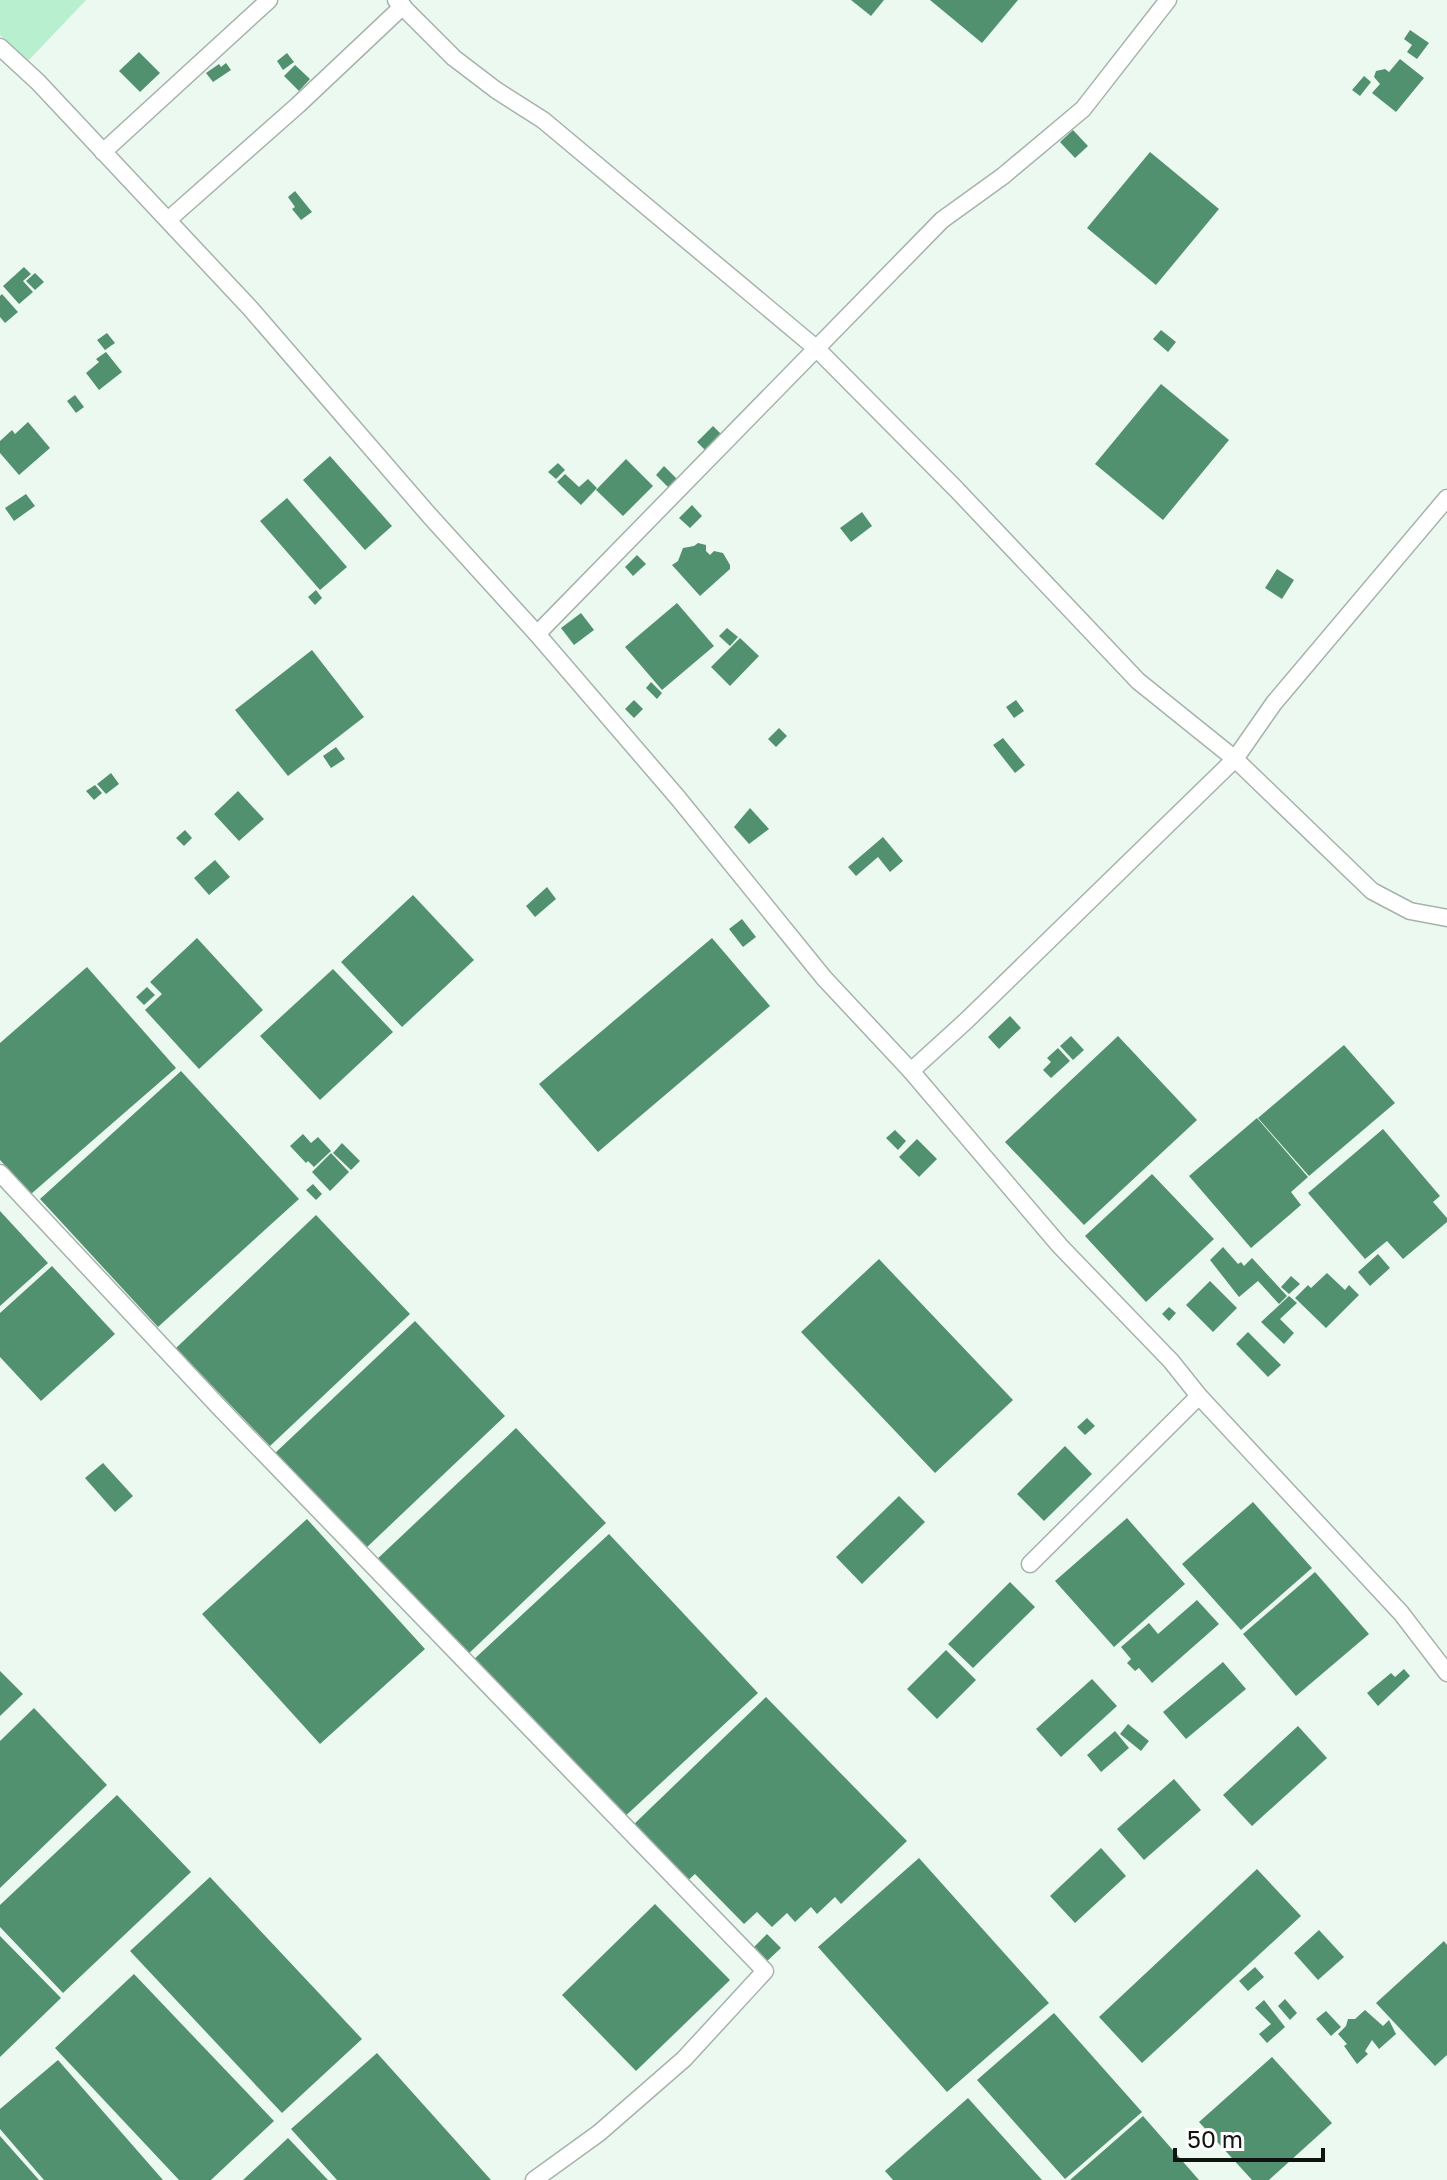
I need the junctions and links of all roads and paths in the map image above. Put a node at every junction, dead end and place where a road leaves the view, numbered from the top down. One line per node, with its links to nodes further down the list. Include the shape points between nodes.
1 (269, 0): 5 (street)
2 (1168, 0): 7 (street, via 1083,109 942,220)
3 (400, 3): 6 (street, via 298,105); 7 (street, via 454,58 543,120)
4 (0, 47): 5 (street)
5 (103, 152): 6 (street)
6 (168, 220): 9 (street)
7 (817, 349): 9 (street); 10 (street, via 1138,681)
8 (1447, 498): 10 (street, via 1274,703)
9 (537, 634): 12 (street, via 824,978)
10 (1235, 759): 11 (street, via 1372,891 1410,911); 12 (street)
11 (1447, 918)
12 (911, 1071): 14 (street, via 1060,1246)
13 (0, 1173): 17 (street, via 765,1971 684,2059 599,2133)
14 (1199, 1396): 15 (street); 16 (street, via 1401,1613)
15 (1030, 1564)
16 (1447, 1673)
17 (534, 2180)

